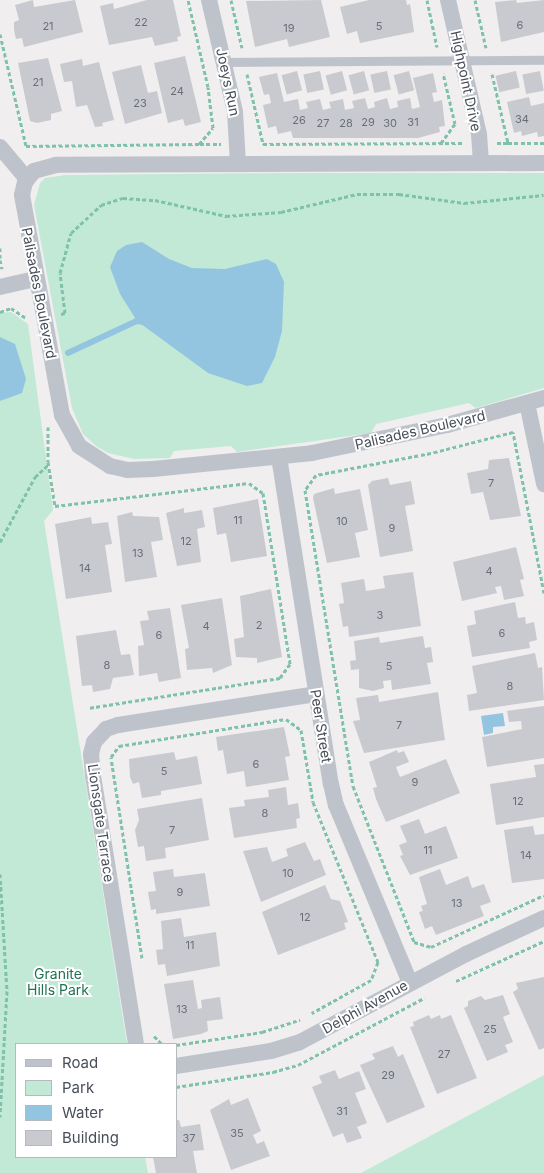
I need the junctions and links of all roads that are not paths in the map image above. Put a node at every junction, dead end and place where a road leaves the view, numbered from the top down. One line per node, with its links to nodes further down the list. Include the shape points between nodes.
1 (209, 0): 5 (street, Joeys Run)
2 (448, 0): 4 (street, Highpoint Drive)
3 (544, 60): 4 (lane)
4 (462, 61): 5 (lane); 9 (street, Highpoint Drive)
5 (224, 62): 8 (street, Joeys Run, via 238,133)
6 (0, 147): 10 (street)
7 (544, 163): 9 (street)
8 (238, 164): 9 (street); 10 (street, via 53,165 41,168)
9 (481, 164)
10 (27, 178): 11 (street, Palisades Boulevard, via 22,188 22,202)
11 (36, 279): 12 (street); 15 (street, Palisades Boulevard, via 62,415 74,439 93,457 118,468 153,469)
12 (0, 287)
13 (544, 398): 14 (street, Palisades Boulevard)
14 (527, 403): 15 (street, Palisades Boulevard, via 362,444); 16 (street)
15 (279, 457): 17 (street, Peer Street)
16 (544, 484)
17 (316, 694): 19 (street, Peer Street, via 336,805); 20 (street, Lionsgate Terrace, via 118,725 102,732 94,742 92,776)
18 (544, 918): 19 (street, Delphi Avenue)
19 (410, 982): 21 (street, Delphi Avenue, via 300,1042)
20 (136, 1043)
21 (178, 1066)

